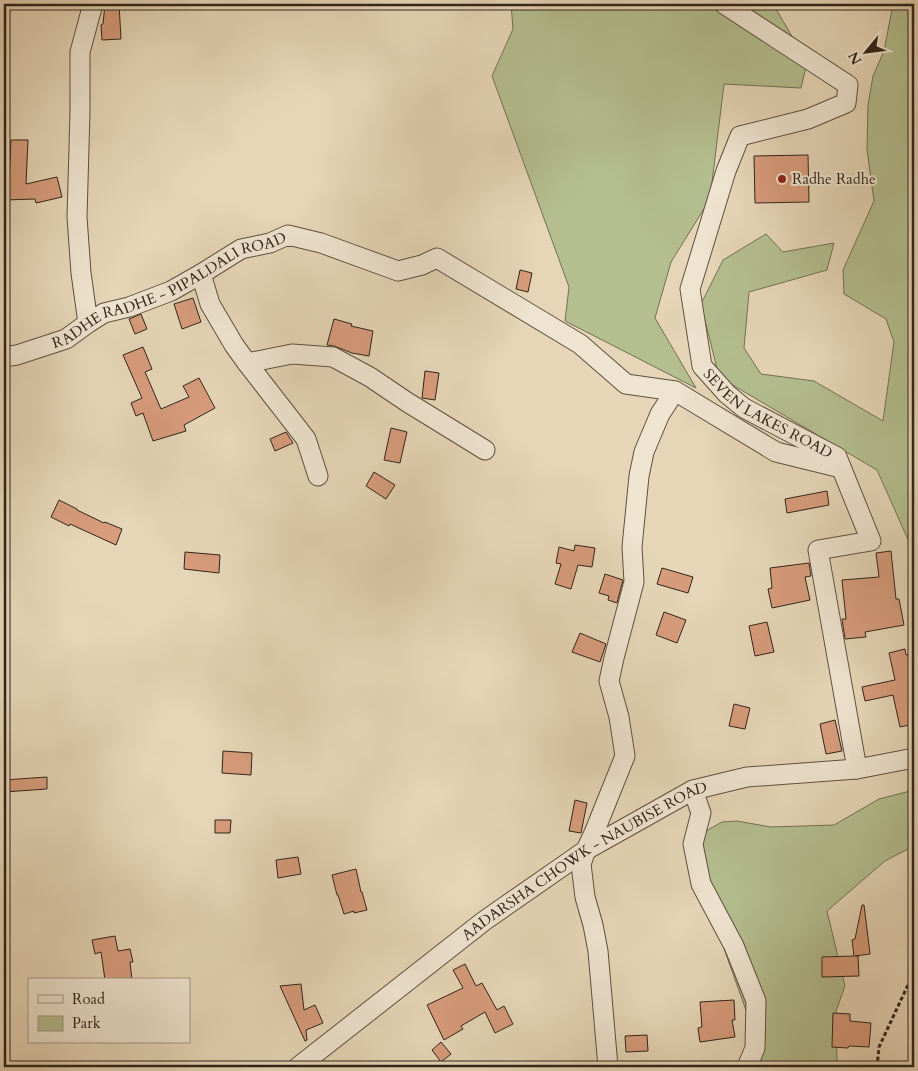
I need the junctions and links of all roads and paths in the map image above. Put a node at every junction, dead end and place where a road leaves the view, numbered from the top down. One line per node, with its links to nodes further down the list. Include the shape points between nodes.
1 (93, 4): 4 (street, via 80,52 77,217)
2 (724, 4): 9 (street, SEVEN LAKES ROAD, via 848,85 846,103 808,118 740,136 690,289 702,366 744,408 837,457)
3 (201, 274): 4 (street, RADHE RADHE - PIPALDALI ROAD, via 171,291 104,313); 6 (street, via 210,304); 7 (street, RADHE RADHE - PIPALDALI ROAD, via 241,249 270,243 288,235 321,243 398,271 437,258 580,344 626,384)
4 (88, 323): 5 (street, RADHE RADHE - PIPALDALI ROAD, via 66,339)
5 (4, 357)
6 (247, 363): 8 (street, via 292,354 334,357); 10 (street, via 306,439)
7 (675, 391): 9 (street, RADHE RADHE - PIPALDALI ROAD, via 776,452); 14 (street, via 660,414 644,452 632,547 634,582 609,682 625,756)
8 (485, 450)
9 (841, 468): 12 (street, SEVEN LAKES ROAD, via 871,541 818,550)
10 (318, 476)
11 (914, 758): 12 (street, AADARSHA CHOWK - NAUBISE ROAD)
12 (857, 769): 13 (street, AADARSHA CHOWK - NAUBISE ROAD, via 747,778)
13 (693, 790): 14 (street, AADARSHA CHOWK - NAUBISE ROAD); 18 (street, via 701,813 693,844 701,884 734,946 756,1001 755,1048)
14 (586, 850): 16 (street, AADARSHA CHOWK - NAUBISE ROAD, via 484,921); 17 (street, via 582,875 598,951)
15 (914, 972): 19 (path, via 878,1047)
16 (298, 1067)
17 (608, 1067)
18 (747, 1067)
19 (876, 1067)

